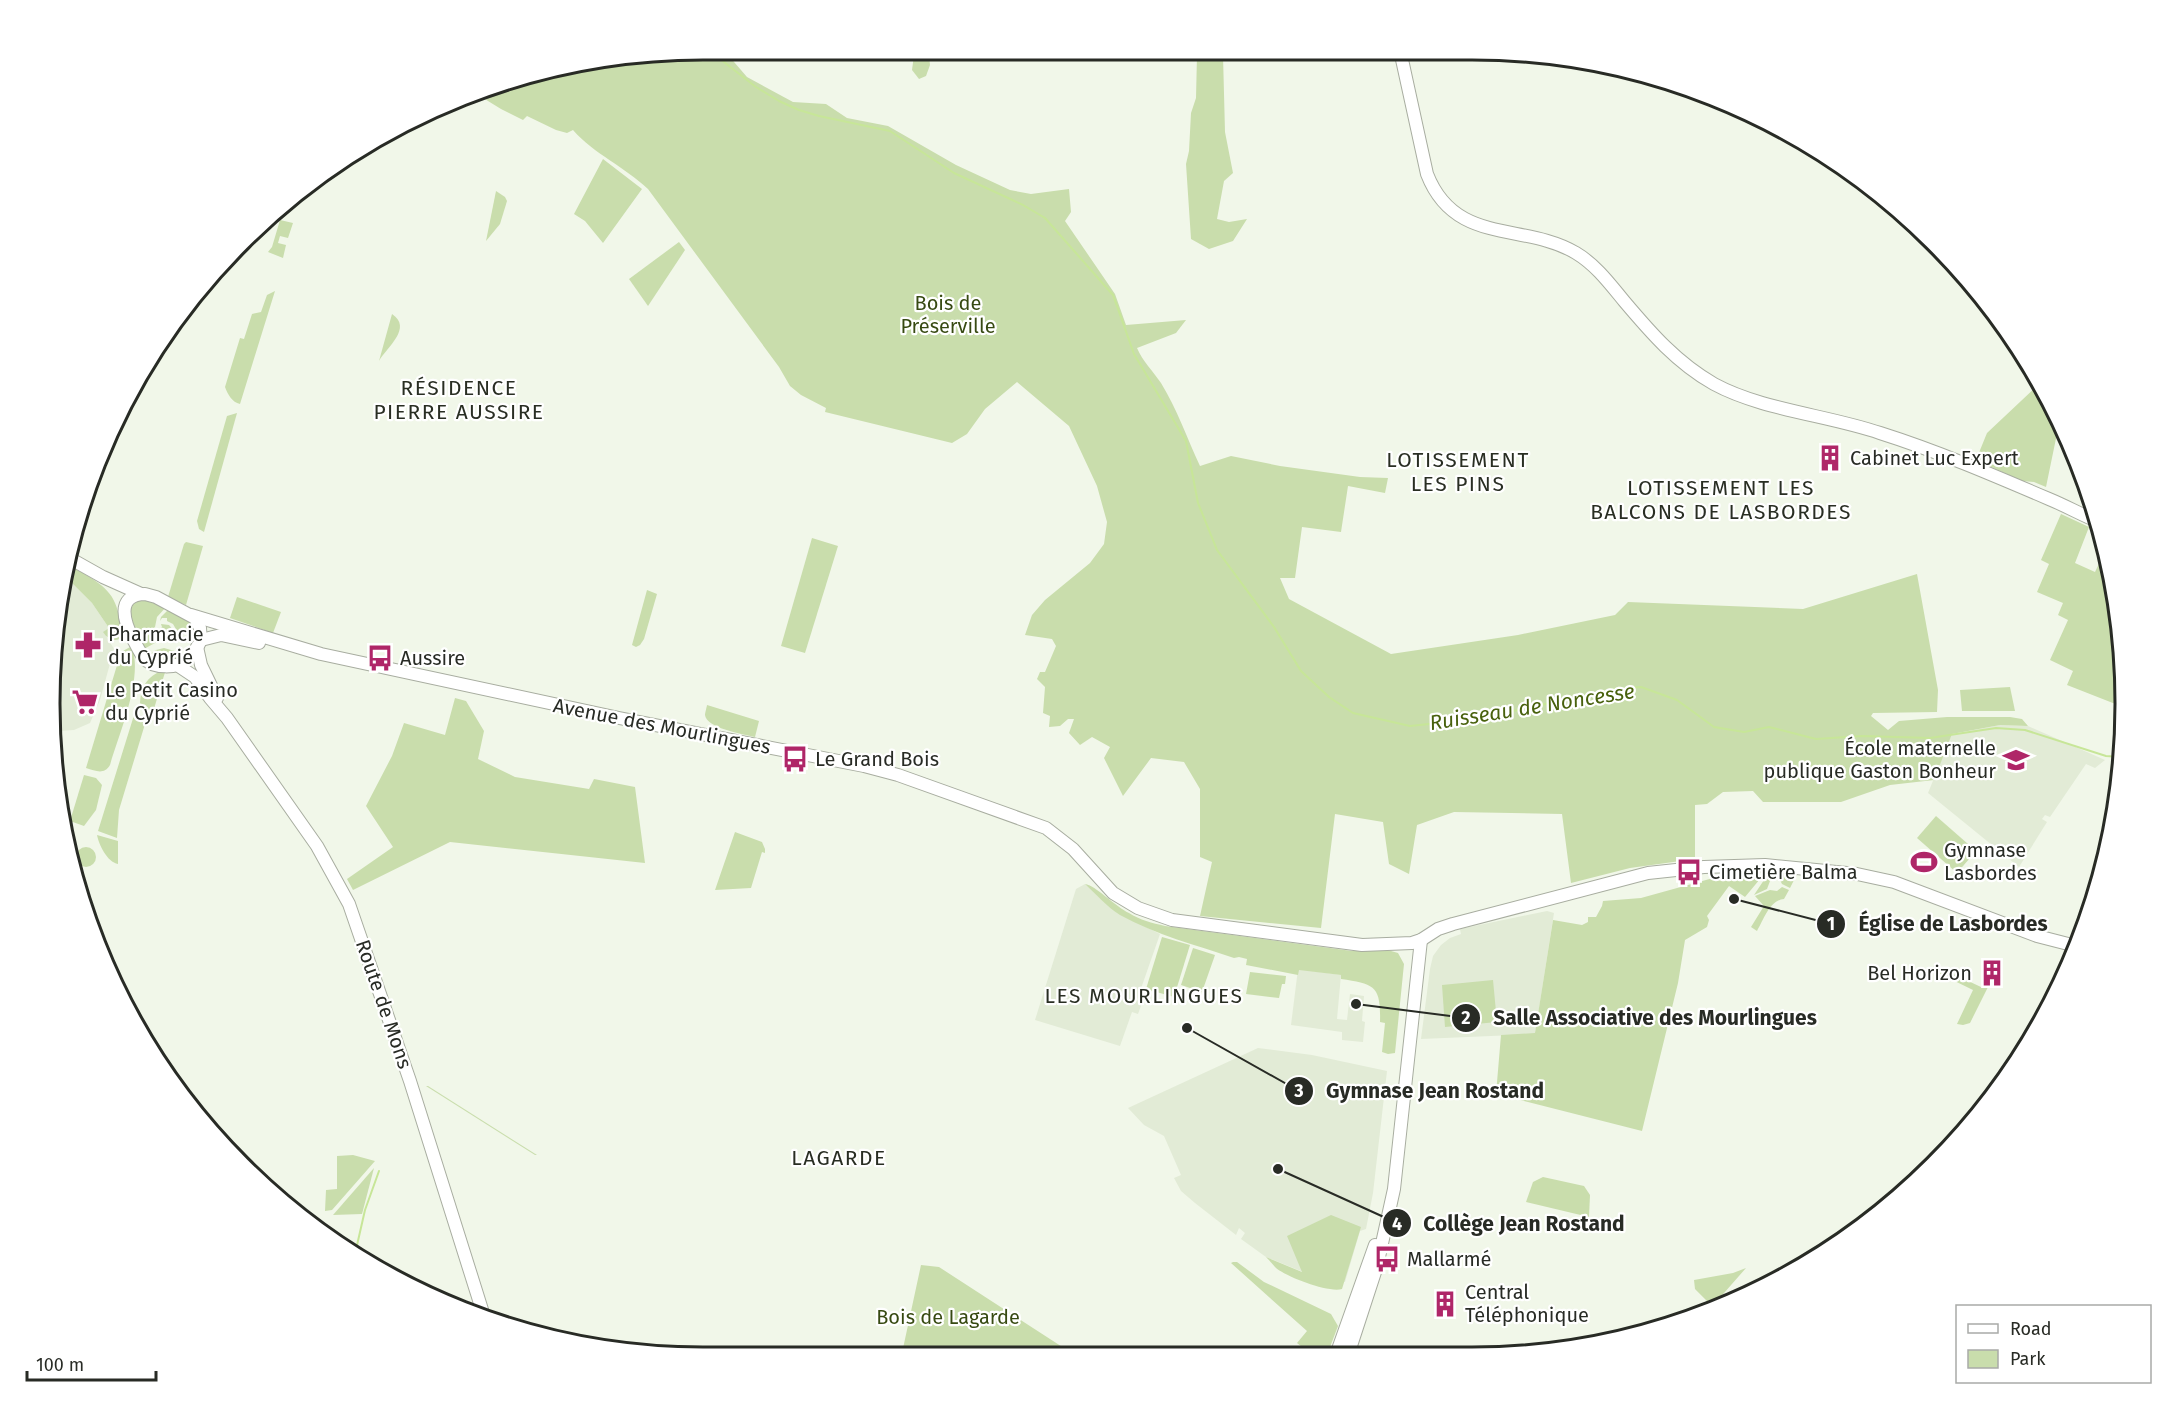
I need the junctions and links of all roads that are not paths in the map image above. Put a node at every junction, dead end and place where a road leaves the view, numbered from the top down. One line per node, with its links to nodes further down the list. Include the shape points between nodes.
1 (1402, 60): 2 (street, via 1427,174 1441,200 1460,216 1503,233 1546,241 1578,254 1598,270 1667,350 1714,384 1740,395 1888,435)
2 (2087, 517)
3 (76, 562): 4 (street)
4 (103, 577): 5 (street); 6 (street, via 116,591)
5 (141, 594): 6 (street, via 131,599); 7 (street, via 156,597)
6 (124, 610): 10 (street, via 127,627 143,657 160,666)
7 (191, 615): 8 (street, via 201,628); 9 (street, Avenue des Mourlingues)
8 (199, 644): 9 (street, Avenue des Mourlingues, via 221,635 300,654); 10 (street, via 188,659); 11 (street, Route de Mons, via 201,664)
9 (321, 654): 12 (street, Avenue des Mourlingues, via 898,775 1046,828 1073,849 1113,893 1138,908 1172,920 1339,943)
10 (177, 665): 11 (street, Route de Mons, via 195,677)
11 (227, 718): 14 (street, Route de Mons, via 317,846 349,904)
12 (1416, 942): 13 (street, via 1453,924 1626,878 1671,869 1749,865 1849,873 1894,882); 15 (street, via 1386,1200)
13 (2068, 944)
14 (481, 1307)
15 (1356, 1316): 16 (street); 17 (street)
16 (1340, 1347)
17 (1350, 1347)

